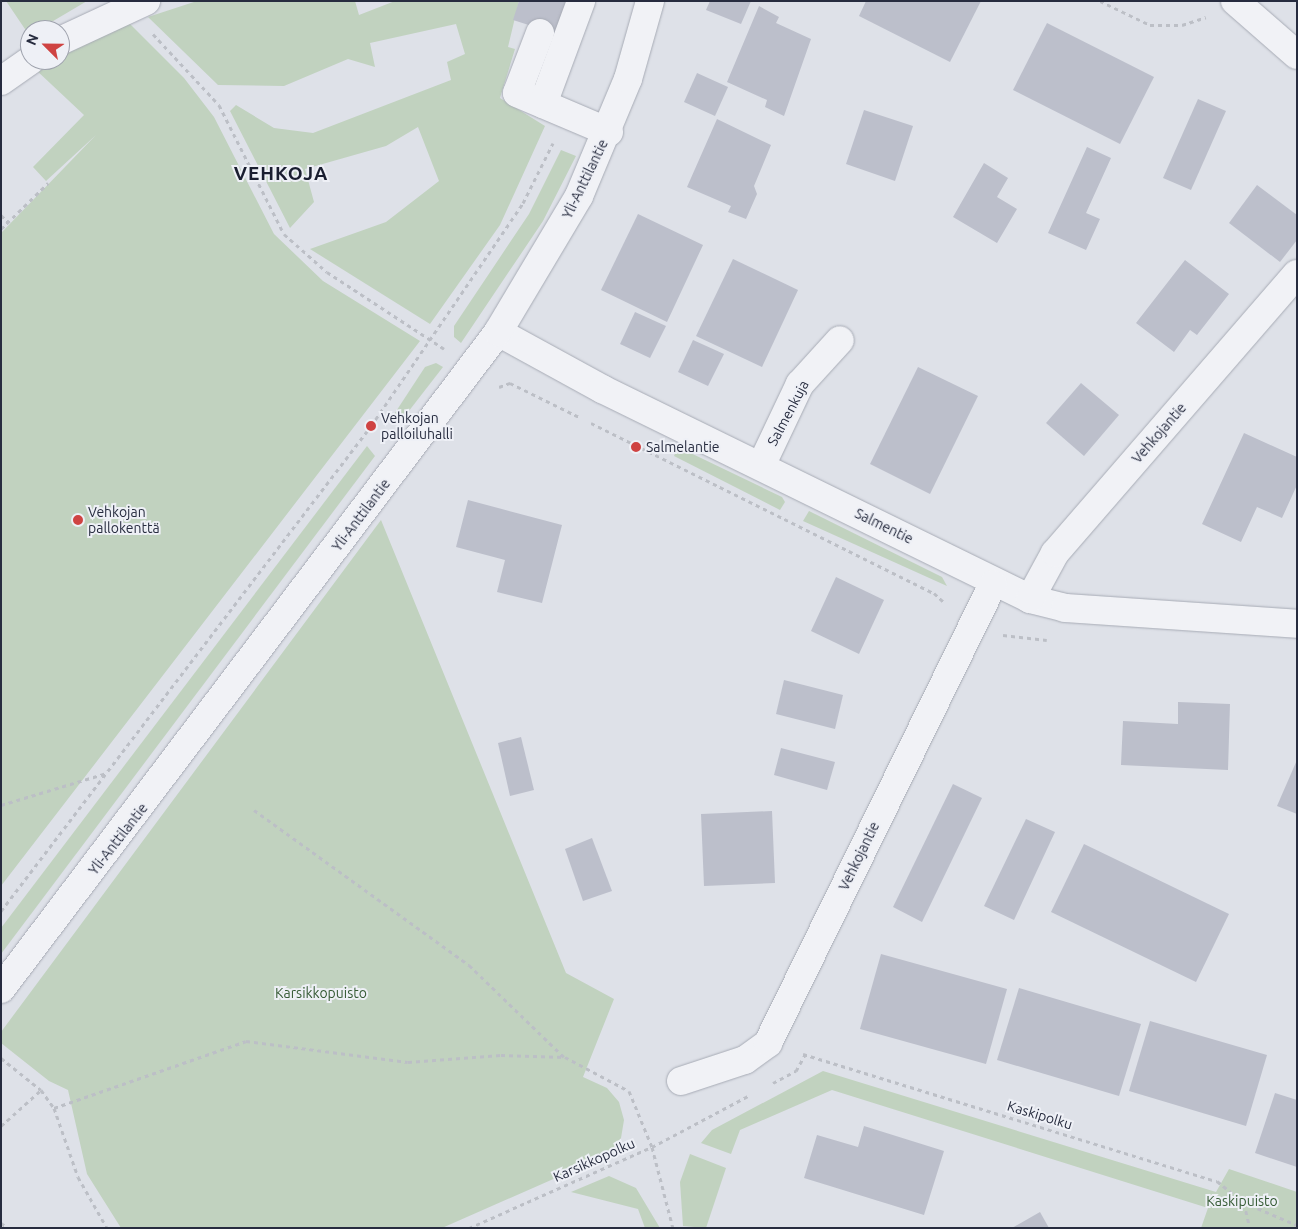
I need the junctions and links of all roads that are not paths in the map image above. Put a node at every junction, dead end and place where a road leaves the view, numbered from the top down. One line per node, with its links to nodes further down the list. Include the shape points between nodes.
1 (581, 1): 10 (street)
2 (650, 1): 11 (street, Yli-Anttilantie)
3 (1235, 1): 7 (street)
4 (136, 4): 6 (street)
5 (540, 33): 10 (street, via 517,93)
6 (70, 36)
7 (1297, 55)
8 (20, 68): 9 (street)
9 (1, 81)
10 (555, 109): 11 (street)
11 (609, 132): 13 (street, Yli-Anttilantie, via 580,196)
12 (1297, 274): 17 (street, Vehkojantie, via 1055,553)
13 (498, 332): 15 (street, Salmentie); 19 (street, Yli-Anttilantie)
14 (840, 340): 15 (street, Salmenkuja, via 800,384)
15 (761, 466): 16 (street, Salmentie)
16 (993, 584): 17 (street, Salmentie); 20 (street, Vehkojantie, via 768,1043 745,1060)
17 (1030, 599): 18 (street, Salmentie, via 1065,608)
18 (1297, 624)
19 (1, 989)
20 (681, 1082)

